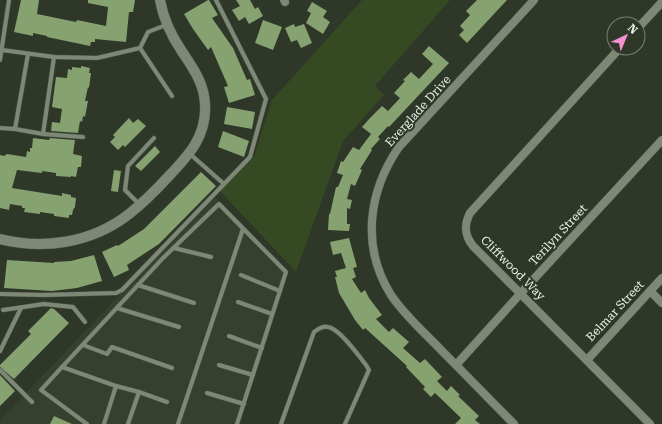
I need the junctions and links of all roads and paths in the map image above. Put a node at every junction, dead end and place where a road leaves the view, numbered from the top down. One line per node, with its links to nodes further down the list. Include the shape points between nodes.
1 (9, 0): 9 (lane)
2 (160, 0): 7 (street)
3 (216, 0): 22 (lane, via 266,100 250,157)
4 (534, 0): 50 (street, Everglade Drive, via 399,147 383,174 374,203 372,236 374,252 383,279 400,307)
5 (662, 2): 6 (street)
6 (646, 19)
7 (167, 25): 8 (lane, via 148,32); 21 (street, via 194,68 204,92 204,124)
8 (140, 48): 12 (lane, via 97,58); 14 (lane)
9 (2, 50): 10 (lane); 13 (lane)
10 (28, 54): 12 (lane); 16 (lane)
11 (613, 56): 33 (street, Cliffwood Way, via 466,220 465,228 469,241)
12 (54, 57): 17 (lane)
13 (0, 60)
14 (172, 96)
15 (0, 128): 16 (lane)
16 (15, 129): 17 (lane)
17 (43, 134): 18 (lane)
18 (83, 137)
19 (154, 138): 23 (lane, via 128,166 125,190)
20 (662, 140): 33 (street, Terilyn Street)
21 (190, 153): 22 (lane); 23 (street)
22 (224, 184): 34 (lane, via 122,290 116,293)
23 (140, 205): 25 (street, via 105,229 73,241 35,244)
24 (243, 229): 26 (lane, via 219,204); 31 (lane, via 286,272); 64 (lane)
25 (0, 239)
26 (174, 248): 27 (lane); 30 (lane)
27 (211, 257)
28 (242, 275): 31 (lane)
29 (662, 278): 32 (street, Belmar Street)
30 (138, 285): 36 (lane); 39 (lane)
31 (280, 291): 41 (lane)
32 (650, 291): 37 (street); 48 (street, Belmar Street)
33 (521, 293): 48 (street, Cliffwood Way); 50 (street, Terilyn Street)
34 (0, 294)
35 (238, 302): 41 (lane)
36 (194, 303)
37 (662, 303)
38 (21, 308): 40 (lane); 42 (lane, via 44,304 73,307); 47 (lane)
39 (117, 308): 43 (lane); 45 (lane)
40 (3, 310)
41 (272, 314): 46 (lane)
42 (86, 322)
43 (179, 327)
44 (229, 336): 46 (lane)
45 (83, 345): 51 (lane); 52 (lane, via 108,354 112,347)
46 (262, 348): 54 (lane)
47 (0, 351)
48 (586, 360): 69 (street, Cliffwood Way)
49 (218, 365): 54 (lane)
50 (456, 365): 68 (street, Everglade Drive)
51 (62, 368): 55 (lane); 61 (lane, via 41,390)
52 (172, 368)
53 (0, 370): 58 (lane)
54 (253, 375): 60 (lane)
55 (116, 386): 56 (lane); 62 (lane)
56 (139, 392): 59 (lane); 63 (lane)
57 (207, 393): 60 (lane)
58 (32, 402)
59 (167, 402)
60 (244, 404): 65 (lane)
61 (87, 424)
62 (104, 424)
63 (128, 424)
64 (178, 424)
65 (237, 424)
66 (281, 424): 67 (lane, via 314,332 320,327 329,326 336,330 369,370)
67 (345, 424)
68 (514, 424)
69 (650, 424)

